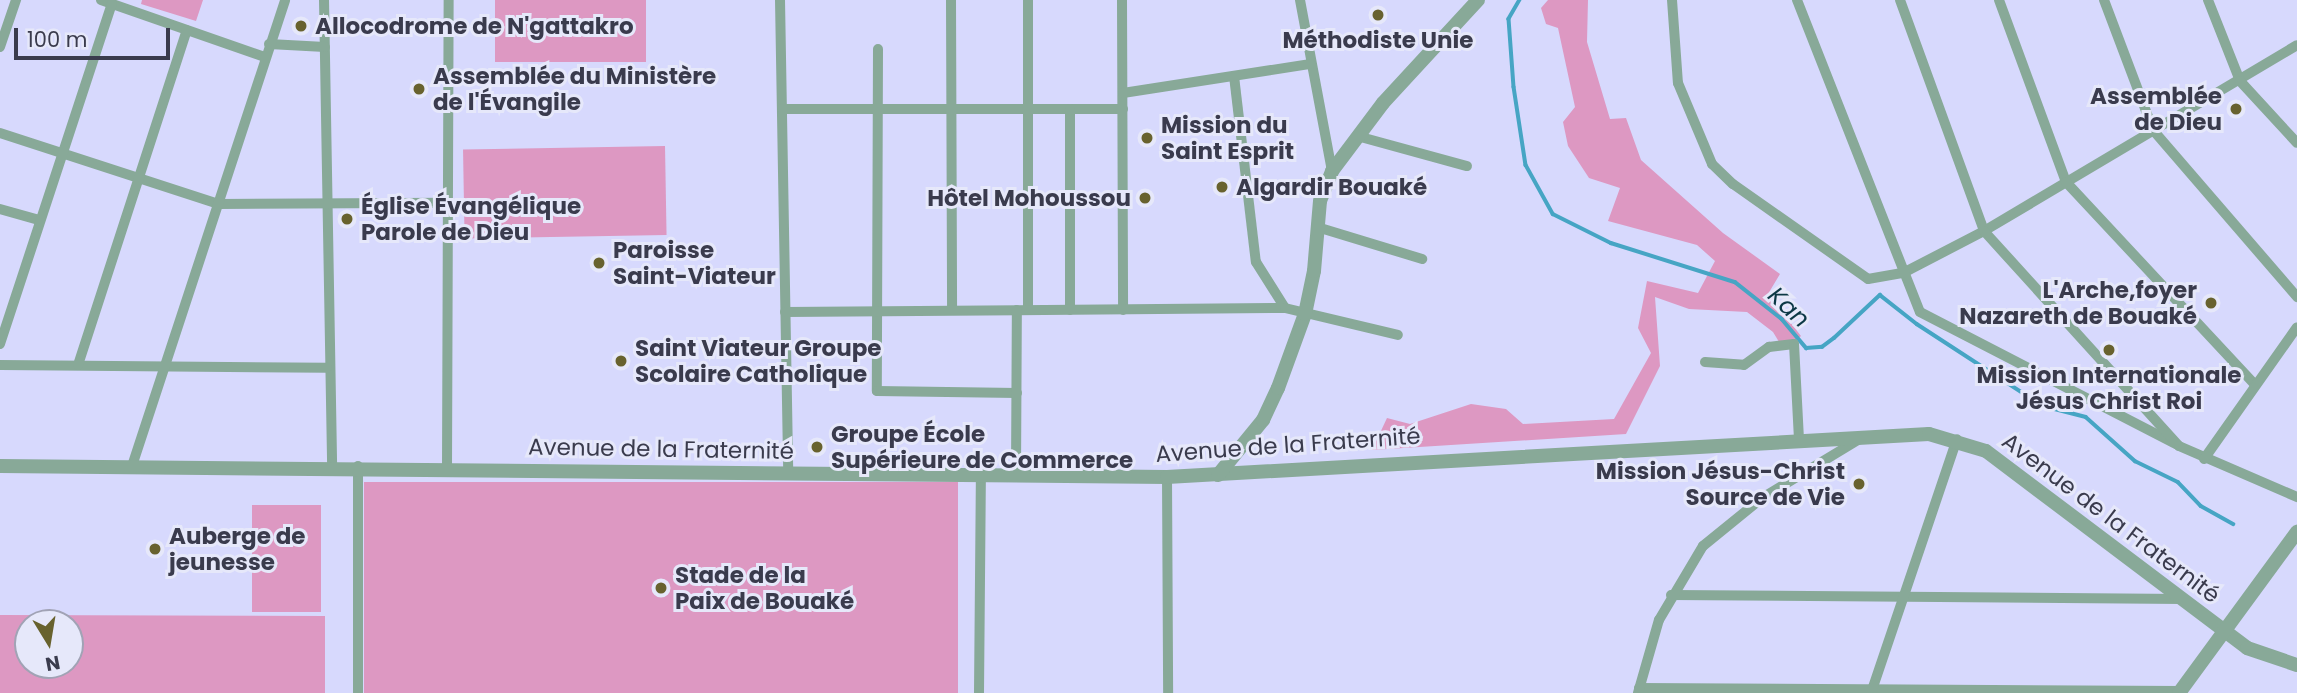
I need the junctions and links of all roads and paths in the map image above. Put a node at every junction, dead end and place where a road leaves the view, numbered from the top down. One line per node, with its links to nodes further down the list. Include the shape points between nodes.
1 (16, 0): 21 (street)
2 (285, 0): 19 (street)
3 (324, 0): 22 (street)
4 (449, 0): 44 (street)
5 (780, 0): 29 (street)
6 (951, 0): 32 (street)
7 (1028, 0): 33 (street)
8 (1122, 0): 28 (street)
9 (1300, 0): 25 (street)
10 (1478, 0): 37 (street)
11 (1672, 0): 52 (street, via 1678,83 1712,164 1861,278)
12 (1797, 0): 52 (street)
13 (1899, 0): 50 (street)
14 (1999, 0): 43 (street)
15 (2104, 0): 35 (street)
16 (2208, 0): 27 (street)
17 (107, 2): 18 (street); 39 (street)
18 (187, 30): 24 (street); 42 (street)
19 (269, 44): 22 (street); 24 (street)
20 (2297, 45): 27 (street)
21 (0, 47)
22 (325, 47): 46 (street)
23 (878, 49): 30 (street)
24 (265, 57): 45 (street)
25 (1311, 64): 26 (street); 41 (street)
26 (1234, 76): 28 (street); 54 (street, via 1256,262)
27 (2241, 81): 35 (street); 38 (street)
28 (1123, 93): 31 (street)
29 (782, 108): 30 (street); 60 (street)
30 (879, 108): 32 (street); 59 (street)
31 (1123, 108): 34 (street); 58 (street)
32 (951, 109): 33 (street); 55 (street)
33 (1028, 109): 34 (street); 56 (street)
34 (1070, 109): 57 (street)
35 (2153, 130): 43 (street); 53 (street)
36 (0, 133): 39 (street)
37 (1357, 136): 40 (street); 41 (street)
38 (2297, 143)
39 (63, 155): 42 (street); 48 (street)
40 (1466, 166)
41 (1332, 171): 49 (street, via 1320,201)
42 (138, 179): 45 (street); 67 (street)
43 (2066, 182): 50 (street); 70 (street)
44 (446, 203): 46 (street); 81 (street)
45 (218, 204): 46 (street); 68 (street)
46 (328, 205): 69 (street)
47 (0, 209): 48 (street)
48 (39, 220): 64 (street)
49 (1317, 227): 51 (street); 61 (street)
50 (1984, 230): 52 (street); 75 (street)
51 (1422, 259)
52 (1903, 273): 75 (street, via 1927,318)
53 (2297, 297)
54 (1285, 308): 58 (street); 61 (street)
55 (952, 310): 56 (street); 59 (street)
56 (1022, 310): 57 (street); 71 (street)
57 (1070, 310): 58 (street)
58 (1123, 310)
59 (878, 311): 60 (street); 71 (street, via 877,391)
60 (785, 312): 82 (street)
61 (1305, 314): 63 (street); 85 (street, via 1263,420)
62 (2297, 327): 70 (street)
63 (1398, 335)
64 (0, 344)
65 (1705, 362): 73 (street, via 1744,365 1769,347 1794,344)
66 (0, 365): 67 (street)
67 (78, 365): 68 (street)
68 (163, 367): 69 (street); 78 (street)
69 (327, 368): 79 (street)
70 (2255, 385): 76 (street)
71 (1017, 393): 84 (street)
72 (1867, 434): 73 (street, Avenue de la Fraternité); 74 (street, Avenue de la Fraternité); 89 (street, via 1731,520 1703,546)
73 (1799, 438): 85 (street, Avenue de la Fraternité)
74 (1956, 439): 90 (street); 91 (street, Avenue de la Fraternité, via 2011,466)
75 (2179, 446): 76 (street)
76 (2204, 459): 87 (street)
77 (0, 466): 78 (street, Avenue de la Fraternité)
78 (132, 466): 79 (street, Avenue de la Fraternité)
79 (332, 466): 80 (street, Avenue de la Fraternité)
80 (358, 466): 81 (street, Avenue de la Fraternité); 97 (street)
81 (447, 468): 82 (street, Avenue de la Fraternité)
82 (788, 474): 83 (street, Avenue de la Fraternité)
83 (981, 475): 84 (street, Avenue de la Fraternité); 98 (street)
84 (1016, 475): 86 (street, Avenue de la Fraternité)
85 (1218, 475): 86 (street, Avenue de la Fraternité)
86 (1167, 477): 99 (street)
87 (2297, 497)
88 (2297, 532): 92 (street)
89 (1671, 594): 90 (street); 94 (street)
90 (1903, 599): 91 (street); 95 (street)
91 (2183, 599): 92 (street, Avenue de la Fraternité)
92 (2224, 631): 93 (street, Avenue de la Fraternité, via 2247,648); 96 (street)
93 (2297, 665)
94 (1638, 690): 95 (street)
95 (1872, 691): 96 (street)
96 (2180, 692)
97 (358, 693)
98 (979, 693)
99 (1168, 693)

